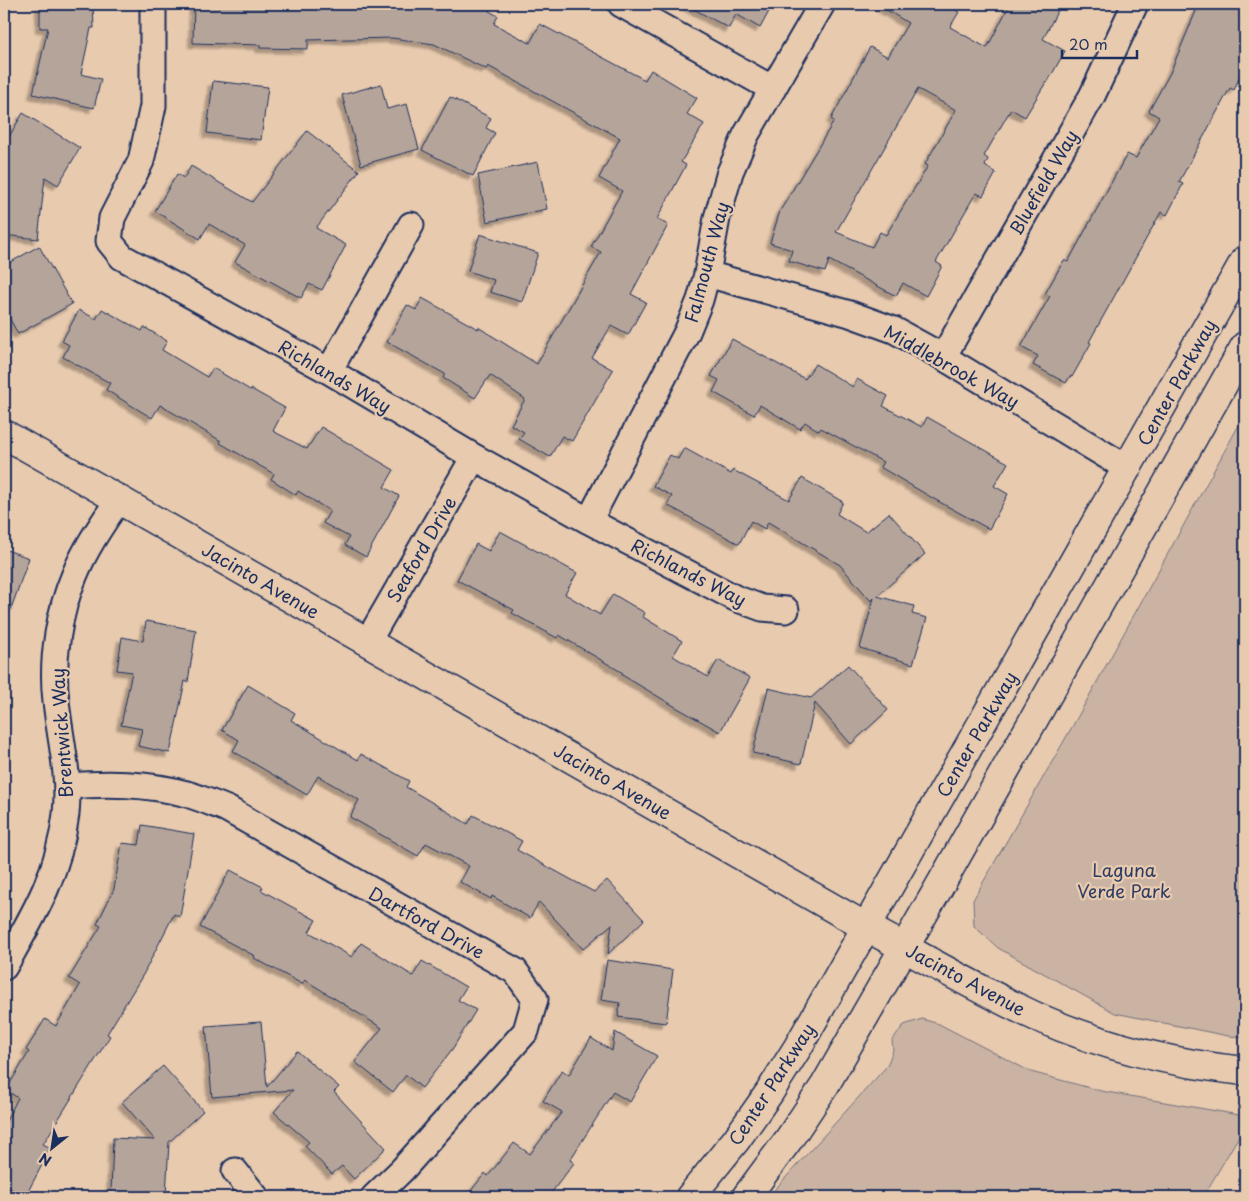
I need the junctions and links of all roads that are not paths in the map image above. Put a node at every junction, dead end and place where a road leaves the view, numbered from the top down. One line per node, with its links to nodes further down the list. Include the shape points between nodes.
1 (153, 4): 11 (street, Richlands Way, via 153,106 141,161 112,218 109,241 122,257)
2 (621, 4): 5 (street)
3 (822, 4): 5 (street, Falmouth Way)
4 (1134, 4): 10 (street, Bluefield Way, via 1092,96)
5 (773, 89): 8 (street, Falmouth Way, via 746,135 730,172 717,218)
6 (411, 225): 11 (street)
7 (1245, 260): 14 (main road, Center Parkway)
8 (707, 274): 10 (street, Middlebrook Way, via 850,314 894,330); 16 (street, Falmouth Way, via 688,332)
9 (1245, 346): 21 (main road)
10 (942, 357): 14 (street, Middlebrook Way)
11 (329, 371): 13 (street, Richlands Way)
12 (4, 434): 15 (main road, Jacinto Avenue)
13 (474, 457): 16 (street, Richlands Way); 18 (street, Seaford Drive)
14 (1127, 468): 20 (main road, Center Parkway)
15 (119, 499): 18 (main road, Jacinto Avenue); 19 (street, Brentwick Way, via 92,540 63,609 56,650 56,700)
16 (589, 521): 17 (street, Richlands Way, via 735,598 762,608)
17 (786, 610)
18 (368, 642): 20 (main road, Jacinto Avenue)
19 (67, 786): 22 (street, Brentwick Way, via 64,829 54,870 42,900); 26 (street, Dartford Drive, via 109,783 151,786 188,794 227,809 515,971 535,999 526,1031)
20 (866, 927): 21 (main road, Jacinto Avenue); 27 (main road, Center Parkway, via 769,1093)
21 (905, 947): 23 (main road, Jacinto Avenue, via 1038,1017 1095,1039 1153,1056); 28 (main road, via 825,1085)
22 (4, 968)
23 (1245, 1071)
24 (235, 1172): 25 (street)
25 (256, 1197)
26 (374, 1197)
27 (690, 1197)
28 (746, 1197)

